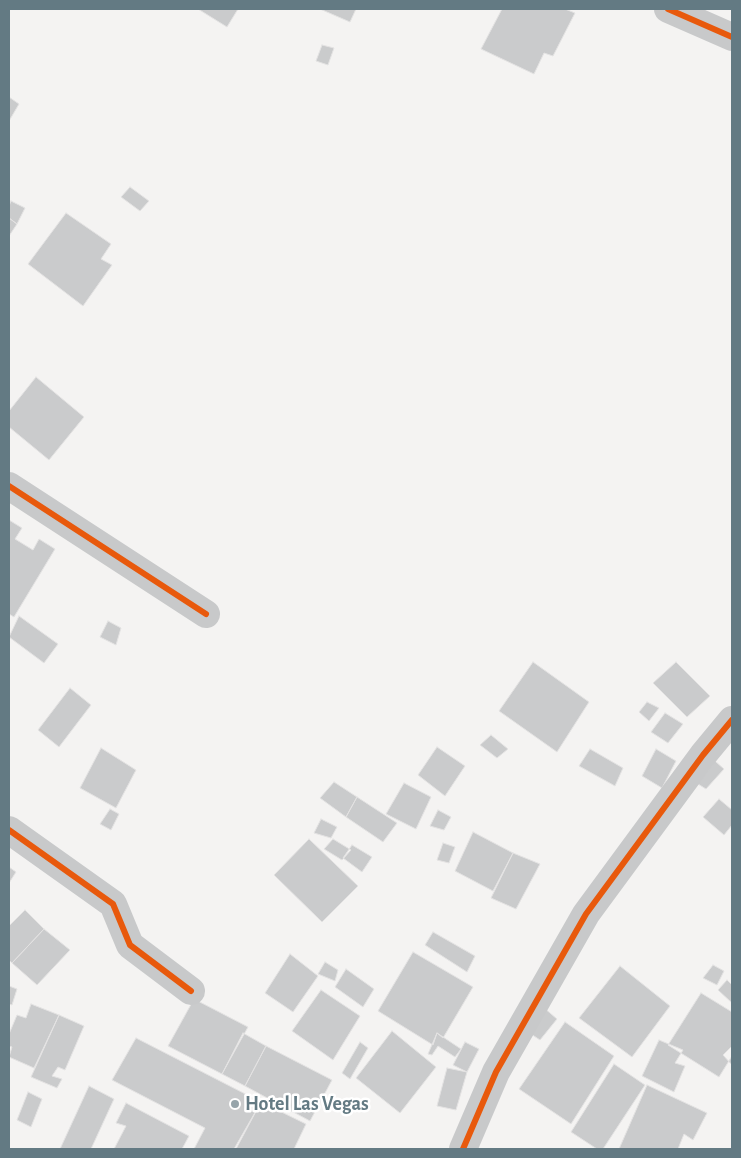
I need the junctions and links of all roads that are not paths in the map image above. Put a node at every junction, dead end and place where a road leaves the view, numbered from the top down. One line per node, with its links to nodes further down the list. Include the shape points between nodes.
1 (668, 9): 2 (street)
2 (732, 38)
3 (9, 486): 4 (street)
4 (206, 614)
5 (732, 720): 8 (street, via 586,914 496,1072)
6 (9, 830): 7 (street, via 114,904 130,945)
7 (191, 991)
8 (463, 1149)

